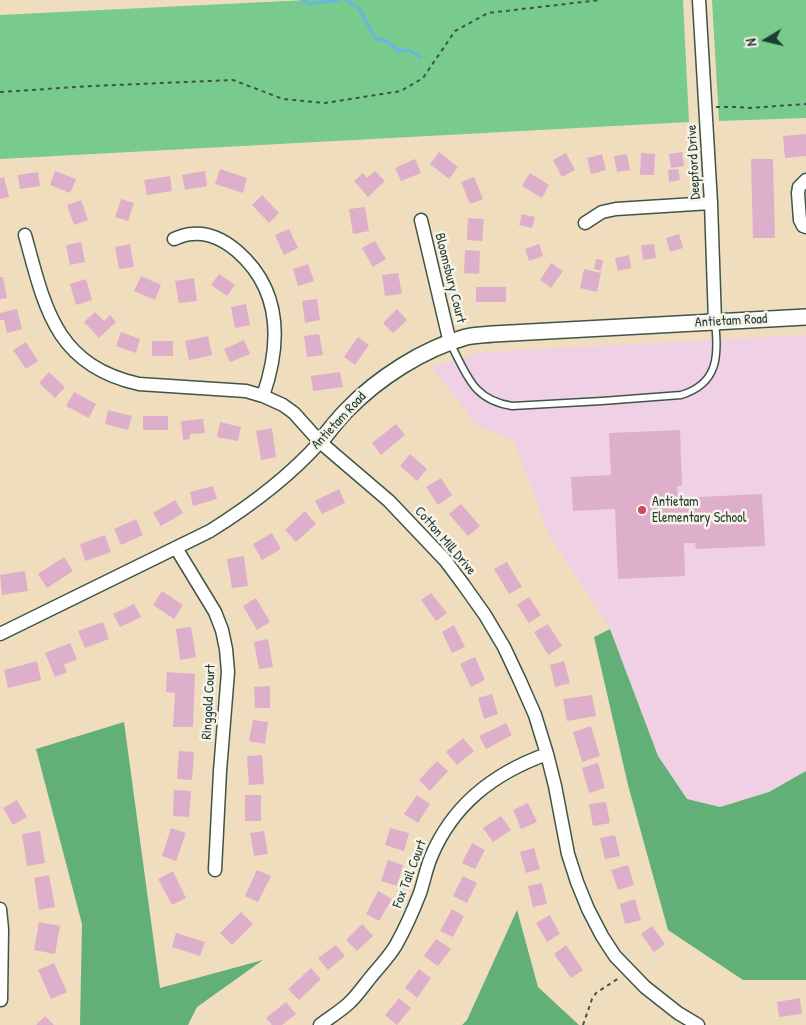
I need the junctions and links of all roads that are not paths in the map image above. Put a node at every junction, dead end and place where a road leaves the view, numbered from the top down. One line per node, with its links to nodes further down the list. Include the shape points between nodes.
1 (699, 0): 3 (street, Deepford Drive)
2 (806, 180): 6 (street, via 798,193 800,220)
3 (711, 203): 5 (street, via 616,209 602,212); 10 (street, Deepford Drive)
4 (421, 220): 11 (street, Bloomsbury Court)
5 (586, 223)
6 (806, 227)
7 (25, 235): 12 (street, Cotton Mill Drive, via 39,289 52,320 71,348 91,366 139,384 232,389)
8 (174, 239): 12 (street, via 191,234 220,238 244,257 264,284 274,320 275,340 270,376)
9 (806, 317): 10 (street, Antietam Road)
10 (715, 322): 11 (street, Antietam Road, via 493,334); 11 (lane, via 717,343 712,372 700,387 681,395 512,406 501,404 485,397 473,385)
11 (450, 343): 13 (street, Antietam Road, via 409,361 370,388)
12 (263, 396): 13 (street, Cotton Mill Drive, via 294,413)
13 (320, 442): 14 (street, Antietam Road, via 265,494 210,531); 16 (street, Cotton Mill Drive, via 389,501 445,560 463,584 504,647 535,715)
14 (176, 548): 15 (street, Antietam Road); 17 (street, Ringgold Court, via 215,612 226,649 228,672)
15 (0, 634)
16 (547, 754): 20 (street, Fox Tail Court, via 488,784 460,810 437,844 408,922 394,948 350,1003); 21 (street, Cotton Mill Drive, via 568,854 588,909 602,936 615,956 645,987)
17 (215, 870)
18 (0, 909): 19 (street)
19 (1, 1000)
20 (320, 1025)
21 (698, 1025)

